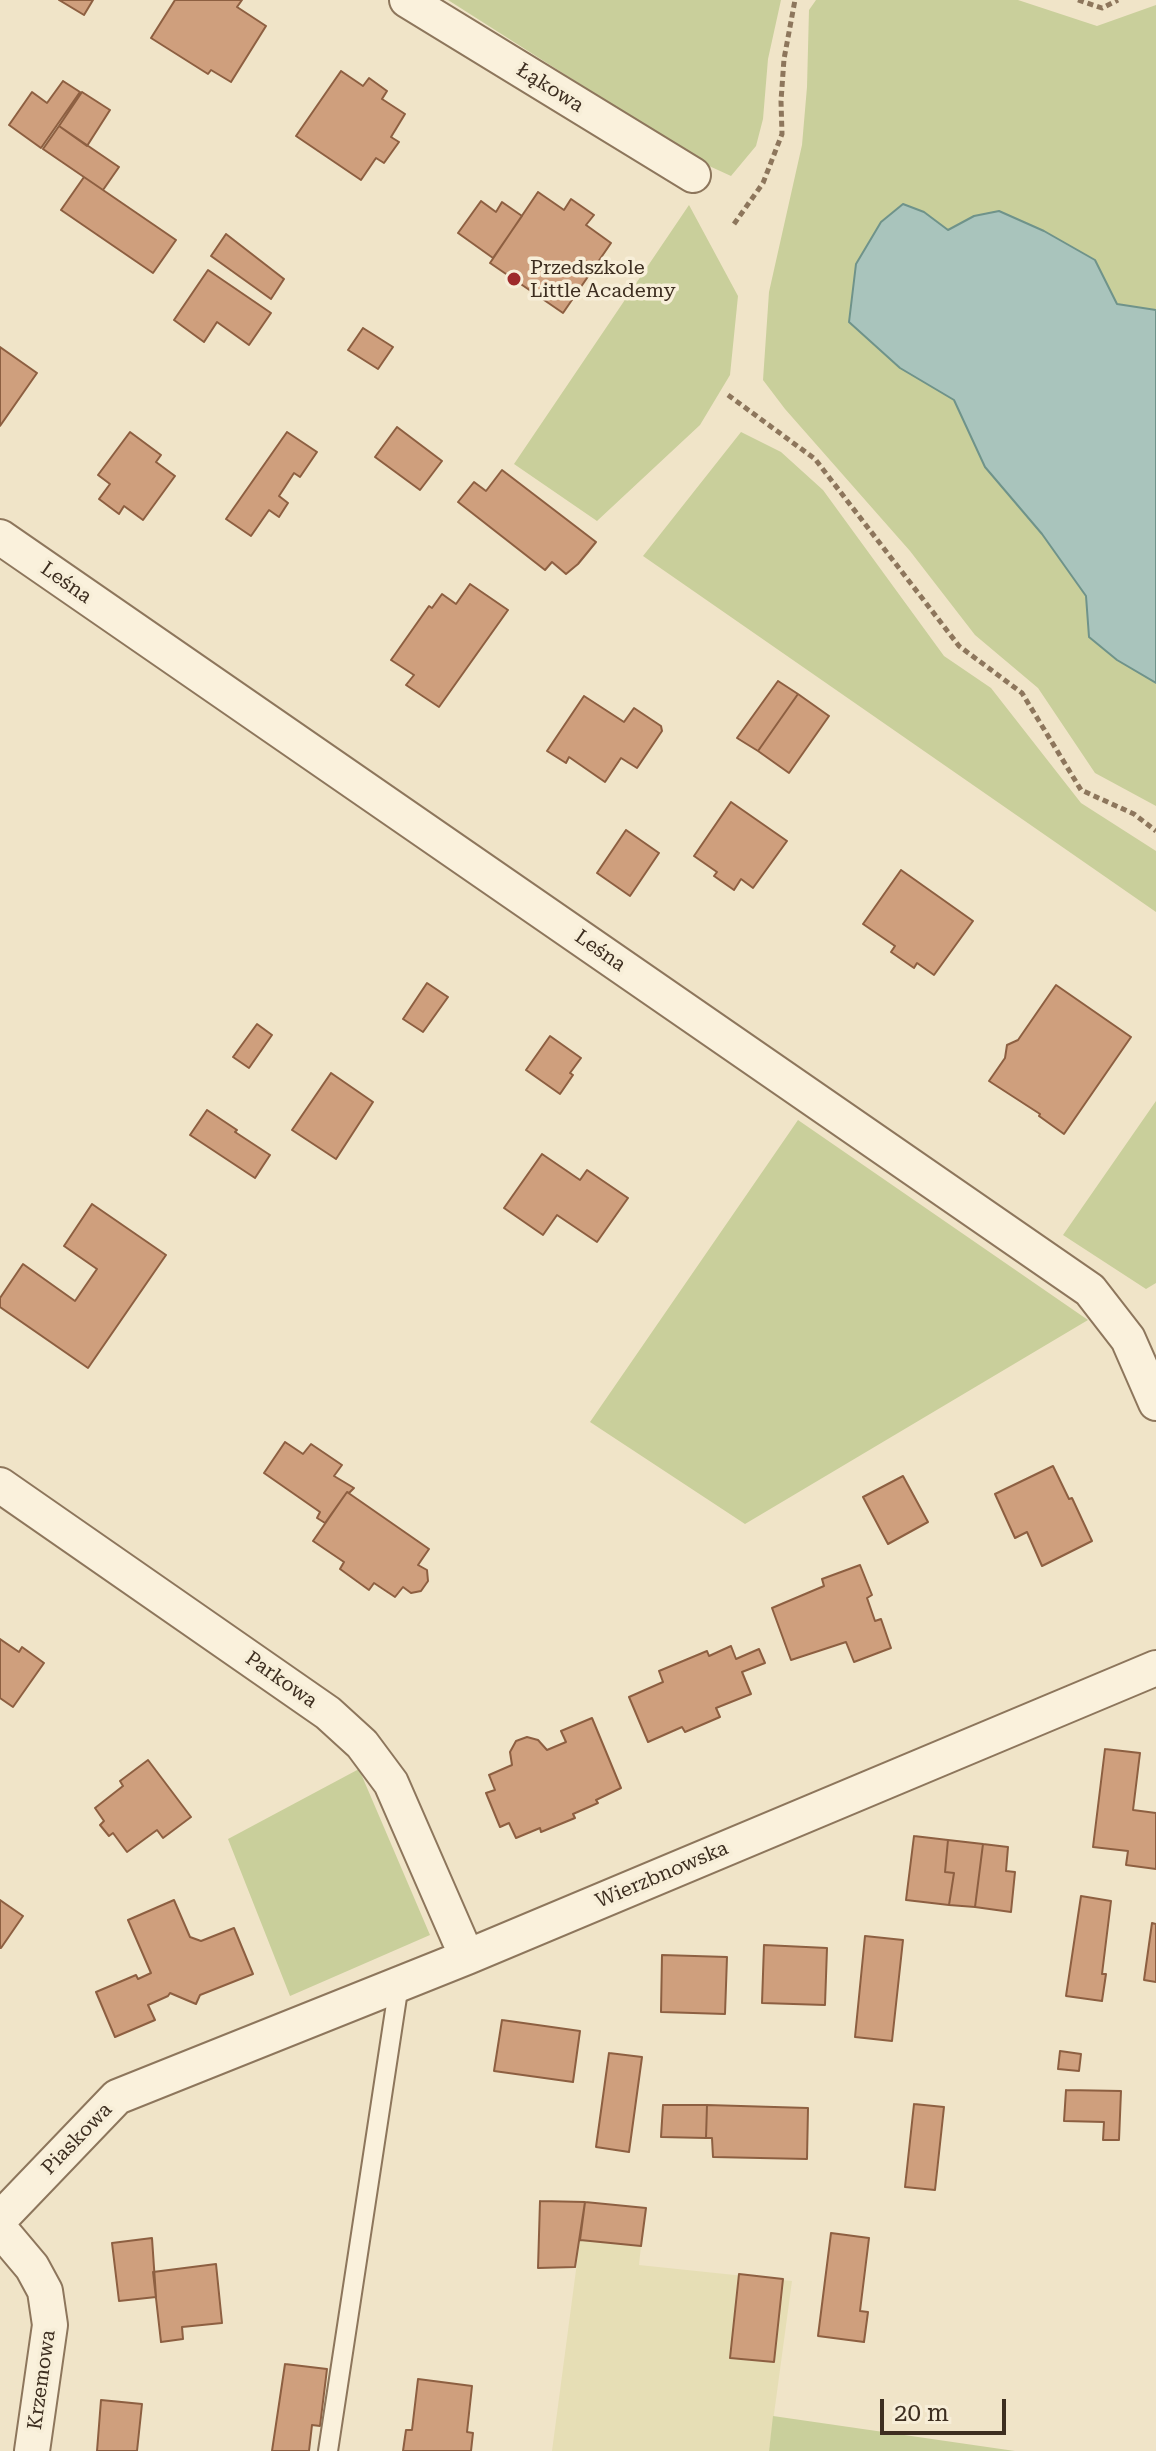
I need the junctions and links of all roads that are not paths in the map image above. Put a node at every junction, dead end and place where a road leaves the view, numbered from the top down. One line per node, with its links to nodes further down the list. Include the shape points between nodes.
1 (407, 0): 2 (street, Łąkowa)
2 (693, 175)
3 (0, 537): 4 (street, Leśna, via 1090,1290 1128,1339)
4 (1156, 1403)
5 (0, 1485): 7 (street, Parkowa, via 328,1713 362,1744 391,1783)
6 (1156, 1668): 7 (street, Wierzbnowska)
7 (467, 1957): 8 (street, Wierzbnowska)
8 (399, 1984): 9 (street, Wierzbnowska); 13 (lane)
9 (165, 2076): 10 (street, Piaskowa, via 117,2097)
10 (0, 2219)
11 (0, 2229): 12 (street, Krzemowa, via 45,2291 50,2325)
12 (32, 2451)
13 (328, 2451)

